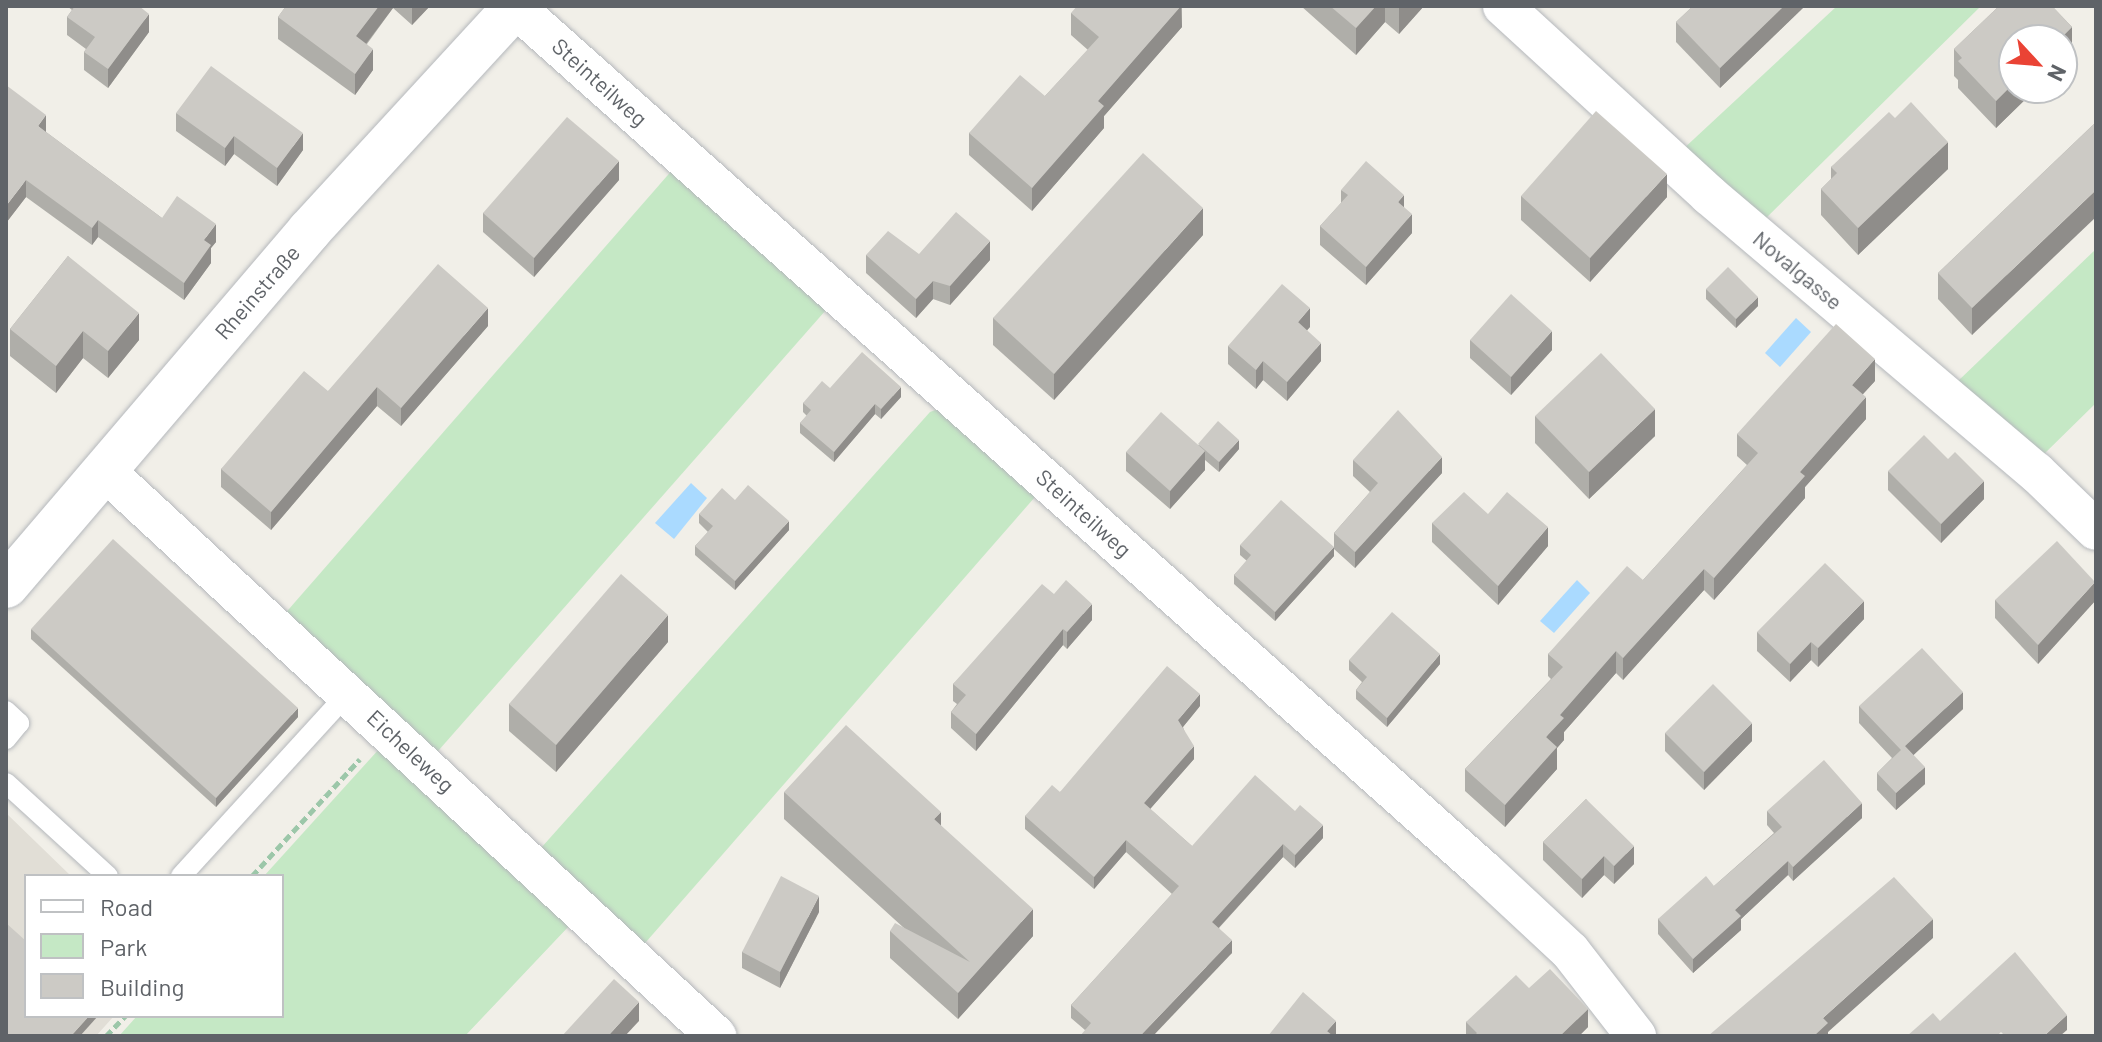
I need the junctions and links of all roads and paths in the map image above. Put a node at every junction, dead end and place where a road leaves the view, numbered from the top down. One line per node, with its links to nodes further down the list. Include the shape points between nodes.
1 (516, 6): 3 (main road, Rheinstraße, via 309,231); 17 (street, Steinteilweg, via 1483,870 1570,951)
2 (1503, 6): 4 (street, Novalgasse, via 1709,195 2036,472)
3 (104, 470): 5 (main road, Rheinstraße); 6 (street, Eicheleweg)
4 (2096, 530)
5 (6, 586)
6 (348, 693): 8 (street, Eicheleweg); 12 (lane)
7 (6, 711): 9 (lane, via 19,723)
8 (387, 729): 13 (path); 16 (street, Eicheleweg)
9 (6, 739)
10 (6, 783): 11 (lane)
11 (106, 874)
12 (183, 874)
13 (254, 874)
14 (123, 1018): 15 (path)
15 (106, 1036)
16 (716, 1036)
17 (1636, 1036)

